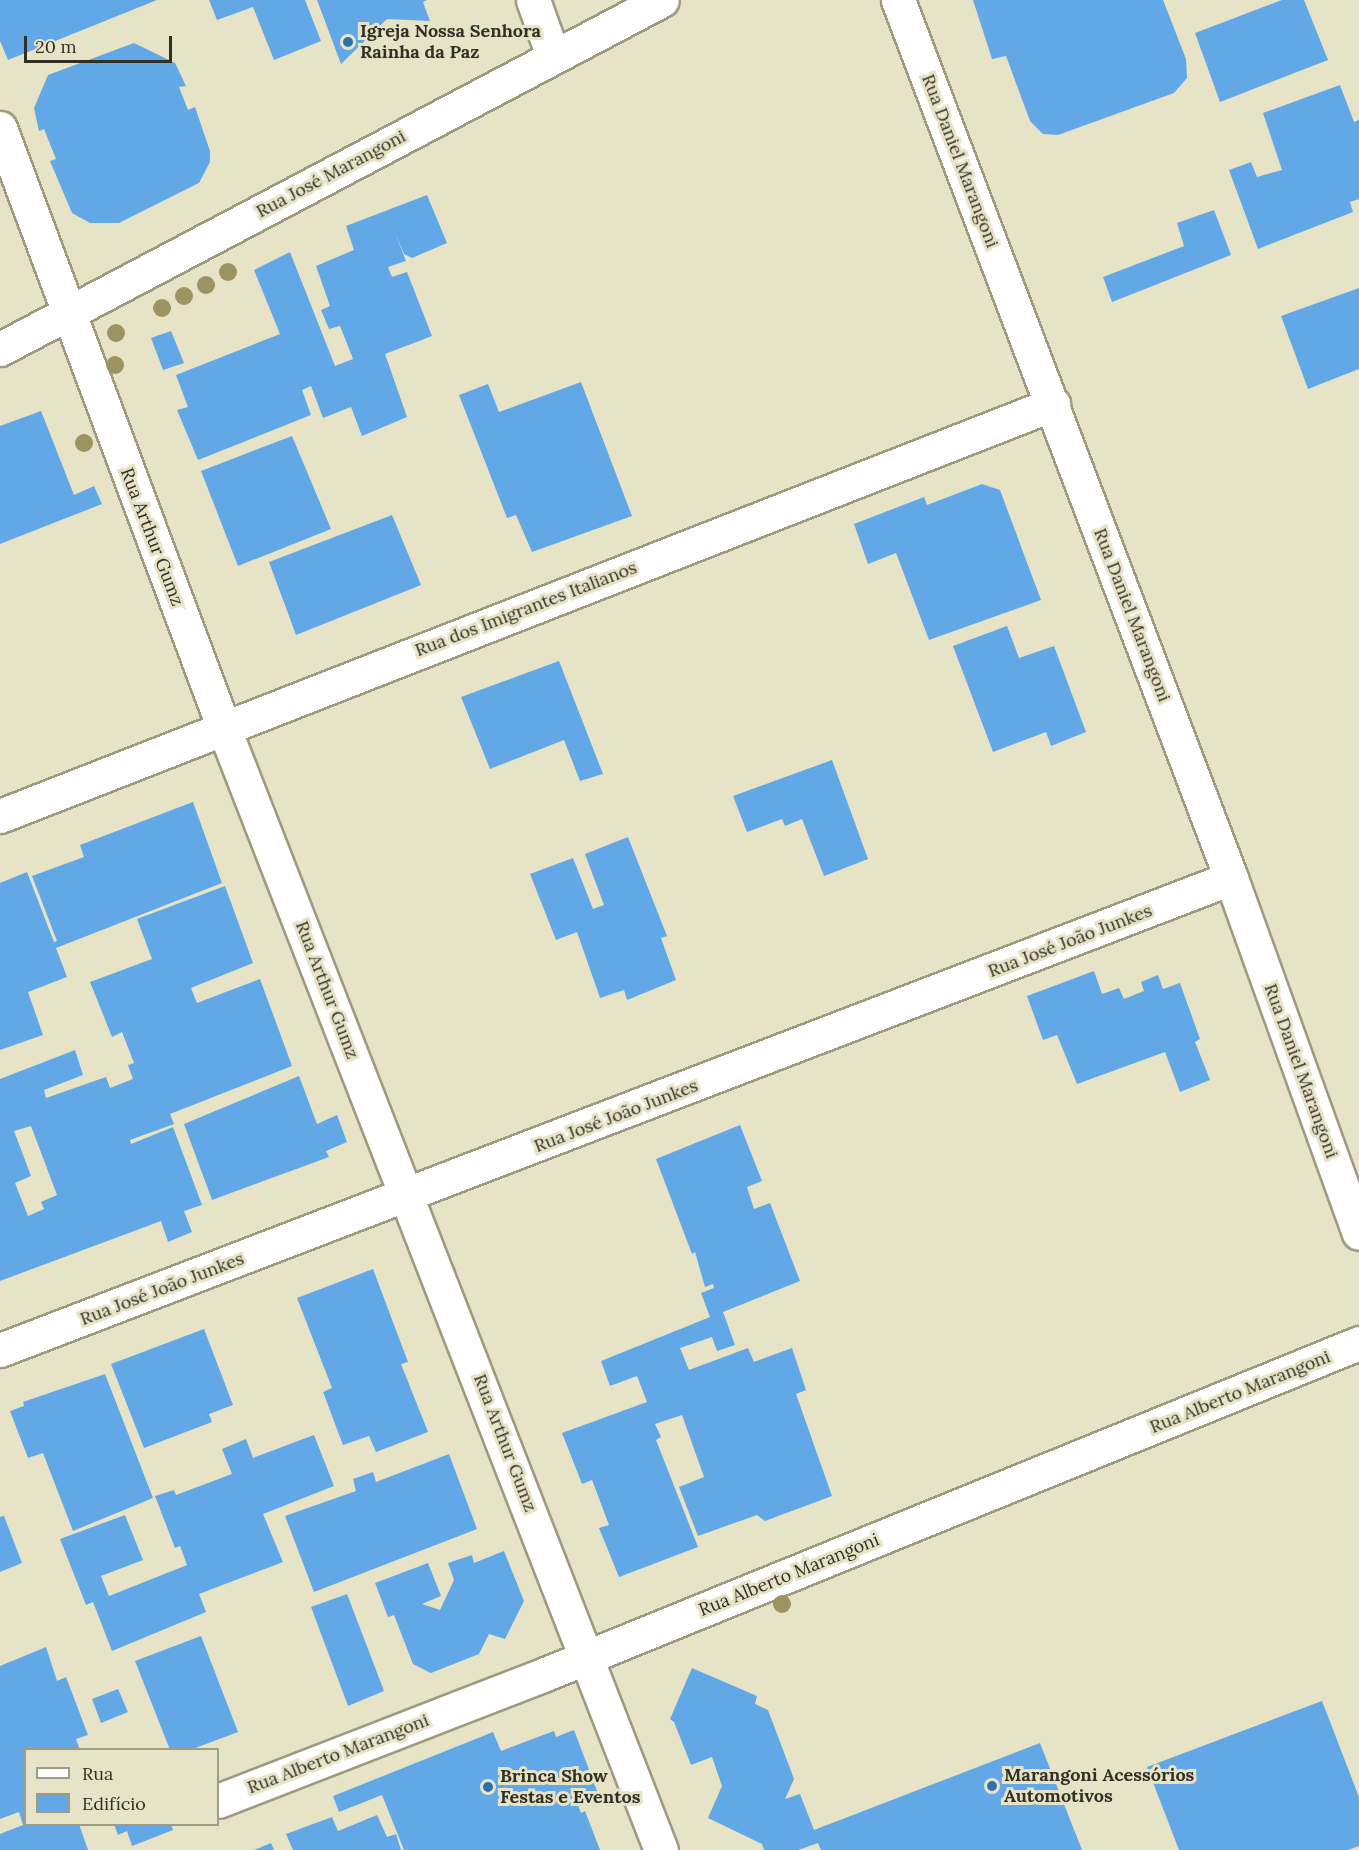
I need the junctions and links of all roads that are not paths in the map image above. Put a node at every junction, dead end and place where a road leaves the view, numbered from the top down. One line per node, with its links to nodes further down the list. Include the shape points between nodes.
1 (533, 0): 4 (street)
2 (663, 0): 4 (street, Rua José Marangoni)
3 (898, 0): 8 (street, Rua Daniel Marangoni)
4 (553, 56): 6 (street, Rua José Marangoni)
5 (0, 128): 6 (street, Rua Arthur Gumz)
6 (67, 315): 7 (street, Rua José Marangoni); 9 (street, Rua Arthur Gumz)
7 (0, 349)
8 (1053, 404): 9 (street, Rua dos Imigrantes Italianos); 11 (street, Rua Daniel Marangoni)
9 (223, 726): 10 (street, Rua dos Imigrantes Italianos); 12 (street, Rua Arthur Gumz)
10 (0, 816)
11 (1231, 878): 12 (street, Rua José João Junkes); 13 (street, Rua Daniel Marangoni)
12 (408, 1196): 15 (street, Rua José João Junkes); 16 (street, Rua Arthur Gumz)
13 (1359, 1233)
14 (1359, 1343): 16 (street, Rua Alberto Marangoni)
15 (0, 1350)
16 (588, 1657): 17 (street, Rua Alberto Marangoni); 18 (street, Rua Arthur Gumz)
17 (219, 1801)
18 (661, 1850)

